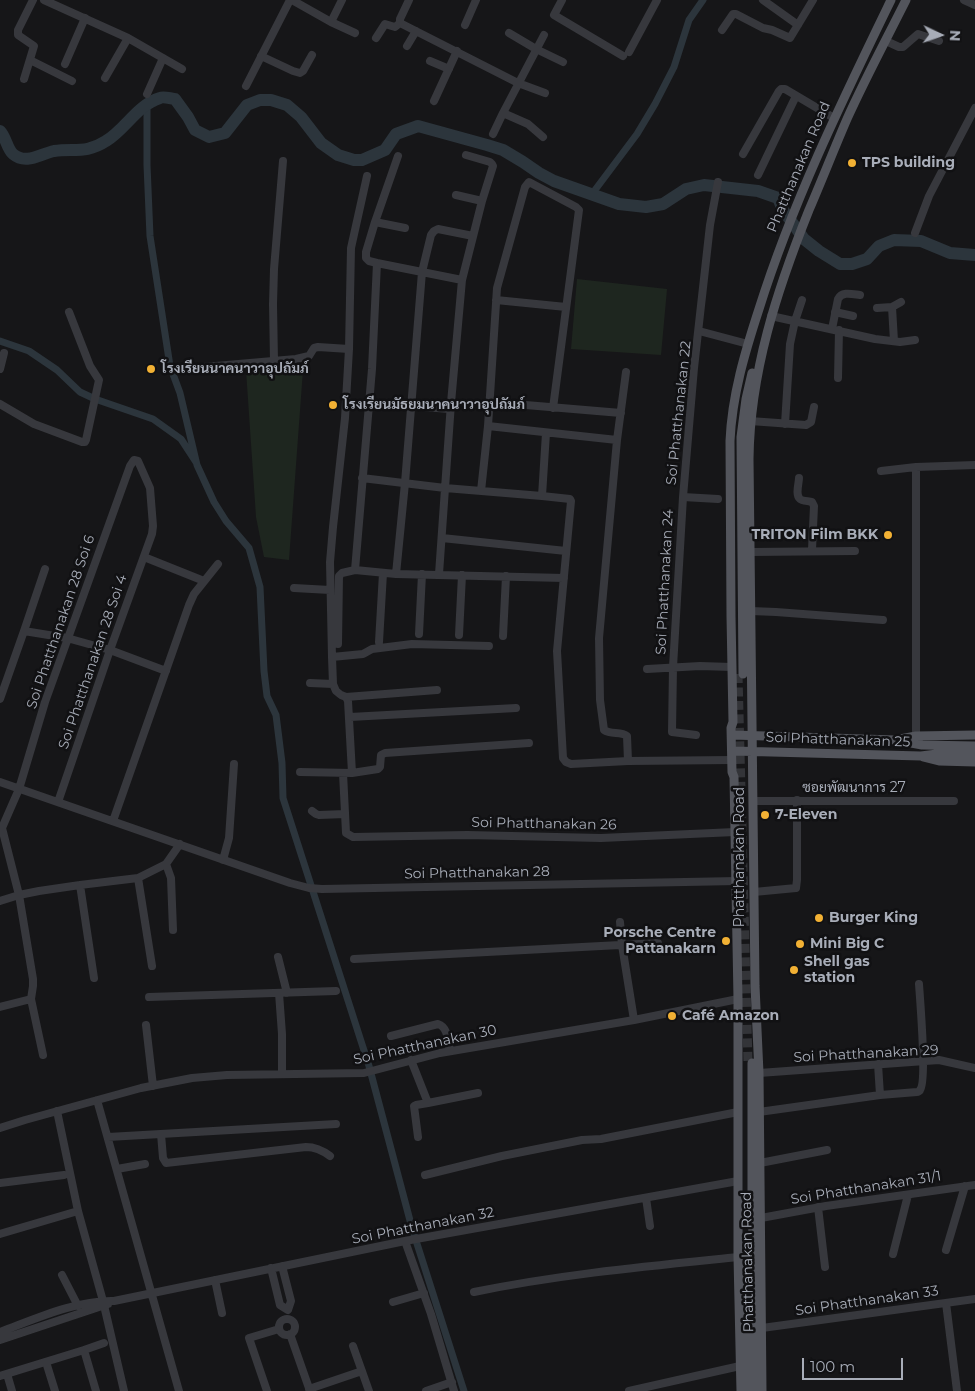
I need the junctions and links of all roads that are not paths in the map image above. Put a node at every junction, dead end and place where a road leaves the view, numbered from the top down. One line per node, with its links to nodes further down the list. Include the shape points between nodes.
1 (33, 0): 35 (street, via 18,33 34,46)
2 (44, 0): 15 (street)
3 (291, 0): 16 (street); 33 (street)
4 (342, 0): 16 (street)
5 (409, 0): 17 (street)
6 (476, 0): 18 (street)
7 (562, 0): 8 (street, via 554,15 626,54)
8 (657, 0)
9 (763, 0): 19 (street)
10 (812, 0): 19 (street)
11 (892, 0): 52 (main road, Phatthanakan Road)
12 (906, 0): 27 (main road, Phatthanakan Road)
13 (964, 0): 14 (street)
14 (975, 5)
15 (85, 18): 25 (street); 38 (street)
16 (331, 22): 22 (street)
17 (400, 23): 21 (street); 26 (street, via 395,27 385,24)
18 (465, 25)
19 (798, 25): 20 (street, via 788,38 734,14)
20 (722, 30)
21 (416, 31): 29 (street); 31 (street)
22 (355, 33)
23 (509, 33): 30 (street)
24 (544, 34): 30 (street)
25 (128, 38): 34 (street); 41 (street)
26 (376, 38)
27 (886, 41): 28 (street, via 903,47 922,34); 80 (main road, Phatthanakan Road, via 848,117 798,237)
28 (939, 41)
29 (407, 46)
30 (536, 49): 37 (street); 44 (street)
31 (457, 51): 40 (street); 44 (street)
32 (312, 55): 33 (street, via 300,72)
33 (262, 56): 45 (street)
34 (163, 58): 39 (street); 47 (street)
35 (30, 60): 42 (street); 43 (street)
36 (430, 61): 40 (street)
37 (563, 62)
38 (65, 64)
39 (182, 69)
40 (449, 69): 49 (street)
41 (105, 78)
42 (24, 79)
43 (72, 81)
44 (518, 83): 46 (street); 51 (street)
45 (246, 86)
46 (545, 93)
47 (147, 94)
48 (796, 96): 52 (street); 55 (street, via 783,88 779,91); 59 (street)
49 (434, 101)
50 (975, 108): 66 (street, via 929,196)
51 (503, 113): 53 (street); 54 (street, via 528,124)
52 (834, 118): 88 (main road, Phatthanakan Road, via 787,228)
53 (493, 134)
54 (543, 136)
55 (743, 154)
56 (466, 155): 63 (street, via 492,164)
57 (398, 156): 64 (street)
58 (283, 161): 91 (street, via 274,269)
59 (758, 175)
60 (367, 176): 89 (street, via 351,248)
61 (718, 183): 85 (street, Soi Phatthanakan 22, via 710,225)
62 (456, 195): 63 (street)
63 (482, 201): 67 (street)
64 (375, 222): 65 (street); 68 (street, via 366,255 367,260)
65 (405, 228)
66 (916, 233)
67 (473, 236): 69 (street, via 434,230); 70 (street)
68 (376, 263): 69 (street); 96 (street)
69 (422, 272): 70 (street); 99 (street)
70 (462, 280): 102 (street)
71 (860, 295): 79 (street, via 840,295)
72 (496, 300): 75 (street); 75 (street, via 525,187 530,182 578,210); 97 (street)
73 (802, 300): 82 (street)
74 (900, 302): 76 (street)
75 (566, 307): 101 (street)
76 (892, 307): 77 (street); 87 (street)
77 (877, 308)
78 (69, 312): 98 (street, via 90,366 99,380 86,440 82,442 34,424)
79 (835, 312): 81 (street); 84 (street)
80 (771, 316): 82 (street); 83 (main road, Phatthanakan Road)
81 (853, 316)
82 (795, 321): 84 (street); 105 (street)
83 (768, 325): 104 (main road, Phatthanakan Road); 155 (main road, Phatthanakan Road, via 749,385 741,438)
84 (835, 330): 87 (street); 95 (street)
85 (699, 331): 88 (street, Soi Phatthanakan 22); 119 (street, Soi Phatthanakan 22)
86 (915, 340): 87 (street)
87 (894, 341)
88 (747, 347): 155 (main road, Phatthanakan Road, via 735,438)
89 (349, 349): 91 (street, via 316,347 309,356); 139 (street)
90 (4, 354): 92 (street)
91 (274, 360): 93 (street)
92 (0, 369)
93 (181, 369)
94 (626, 372): 103 (street)
95 (838, 378)
96 (370, 402): 99 (street); 113 (street)
97 (490, 402): 101 (street); 106 (street)
98 (0, 404)
99 (410, 406): 102 (street); 115 (street)
100 (814, 407): 105 (street, via 810,424)
101 (554, 408): 103 (street)
102 (450, 409): 116 (street)
103 (620, 413): 108 (street)
104 (750, 421): 105 (street); 125 (main road, Phatthanakan Road)
105 (785, 424)
106 (488, 426): 107 (street); 117 (street)
107 (546, 433): 108 (street); 118 (street)
108 (617, 440): 178 (street, via 599,638 600,700 605,732 627,736)
109 (975, 464): 111 (street)
110 (130, 466): 126 (street, Soi Phatthanakan 28 Soi 4, via 134,460 138,461 150,488 152,530); 146 (street, Soi Phatthanakan 28 Soi 6)
111 (916, 467): 112 (street); 168 (street)
112 (881, 471)
113 (362, 478): 115 (street); 129 (street)
114 (799, 478): 122 (street, via 799,497 814,506)
115 (405, 483): 116 (street); 131 (street)
116 (445, 488): 117 (street); 121 (street)
117 (481, 491): 118 (street)
118 (542, 496): 124 (street, via 570,500)
119 (683, 498): 120 (street); 152 (street, Soi Phatthanakan 24)
120 (718, 499)
121 (442, 538): 124 (street); 133 (street)
122 (812, 550): 123 (street); 125 (street)
123 (854, 550)
124 (566, 551): 136 (street)
125 (751, 552): 140 (main road, Phatthanakan Road)
126 (144, 557): 137 (street); 150 (street, Soi Phatthanakan 28 Soi 4)
127 (218, 564): 137 (street)
128 (44, 569): 142 (street)
129 (355, 570): 130 (street); 148 (street, via 342,572 339,576)
130 (383, 573): 131 (street); 147 (street)
131 (396, 574): 132 (street)
132 (422, 574): 133 (street); 143 (street)
133 (439, 574): 134 (street)
134 (462, 575): 135 (street); 144 (street)
135 (506, 576): 136 (street); 145 (street)
136 (564, 578): 178 (street, via 557,651 563,758 571,764)
137 (204, 581): 154 (street, via 194,594)
138 (294, 588): 139 (street)
139 (330, 590): 151 (street)
140 (751, 611): 141 (street); 155 (main road, Phatthanakan Road)
141 (883, 620)
142 (24, 631): 146 (street); 160 (street)
143 (419, 634)
144 (459, 635)
145 (503, 636)
146 (67, 638): 150 (street); 185 (street, Soi Phatthanakan 28 Soi 6)
147 (379, 642)
148 (338, 644)
149 (489, 646): 151 (street, via 397,645 372,649 363,654)
150 (110, 650): 154 (street); 189 (street, Soi Phatthanakan 28 Soi 4)
151 (332, 656): 157 (street)
152 (673, 667): 153 (street, Soi Phatthanakan 24); 155 (street, Soi Phatthanakan 24); 164 (street, Soi Phatthanakan 24, via 672,732)
153 (647, 669)
154 (166, 671): 192 (street)
155 (739, 672): 163 (main road, Phatthanakan Road); 166 (main road, Phatthanakan Road)
156 (310, 683): 157 (street)
157 (333, 684): 159 (street, via 336,691)
158 (437, 690): 159 (street)
159 (346, 698): 162 (street)
160 (0, 699)
161 (516, 708): 162 (street)
162 (350, 717): 183 (street)
163 (733, 722): 165 (main road); 176 (main road, Phatthanakan Road)
164 (696, 735)
165 (733, 735): 166 (main road, Soi Phatthanakan 25); 176 (main road)
166 (753, 735): 169 (main road, Soi Phatthanakan 25); 173 (main road, Phatthanakan Road)
167 (975, 735): 168 (main road, Soi Phatthanakan 25)
168 (916, 736): 170 (main road, Soi Phatthanakan 25)
169 (814, 737): 170 (main road, Soi Phatthanakan 25); 174 (main road, via 811,748)
170 (895, 740): 172 (main road, Soi Phatthanakan 25, via 922,745)
171 (529, 743): 183 (street, via 385,753 381,755 378,769)
172 (975, 746)
173 (753, 751): 174 (main road, Soi Phatthanakan 25); 176 (main road, Soi Phatthanakan 25); 187 (main road, Phatthanakan Road)
174 (814, 753): 177 (main road, Soi Phatthanakan 25)
175 (975, 754): 177 (main road, Soi Phatthanakan 25)
176 (733, 756): 178 (street); 193 (main road, Phatthanakan Road)
177 (921, 756): 179 (main road, Soi Phatthanakan 25, via 939,761)
178 (628, 761)
179 (975, 762)
180 (234, 764): 195 (street, via 230,838)
181 (300, 772): 182 (street)
182 (343, 773): 183 (street); 191 (street)
183 (352, 773)
184 (0, 782): 185 (street, Soi Phatthanakan 28)
185 (19, 788): 189 (street, Soi Phatthanakan 28); 201 (street, Soi Phatthanakan 28 Soi 6, via 2,828)
186 (797, 800): 187 (street, ซอยพัฒนาการ 27); 188 (street, ซอยพัฒนาการ 27); 200 (street, via 796,888)
187 (753, 801): 200 (main road, Phatthanakan Road)
188 (954, 801)
189 (58, 802): 192 (street, Soi Phatthanakan 28)
190 (312, 811): 191 (street, via 319,815)
191 (345, 814): 193 (street, Soi Phatthanakan 26, via 346,833 353,837 593,838)
192 (112, 821): 194 (street, Soi Phatthanakan 28)
193 (735, 832): 198 (main road, Phatthanakan Road)
194 (180, 844): 195 (street, Soi Phatthanakan 28); 196 (street)
195 (223, 860): 198 (street, Soi Phatthanakan 28, via 290,883 322,889)
196 (166, 864): 197 (street); 204 (street, via 171,878)
197 (138, 878): 199 (street); 209 (street)
198 (737, 881): 216 (main road, Phatthanakan Road)
199 (80, 885): 201 (street); 210 (street)
200 (754, 892): 226 (main road, Phatthanakan Road, via 755,986)
201 (19, 895): 202 (street); 215 (street, Soi Phatthanakan 28 Soi 6, via 34,986)
202 (0, 901)
203 (620, 922): 206 (street)
204 (173, 930)
205 (658, 943): 206 (street)
206 (622, 945): 208 (street); 218 (street)
207 (278, 957): 213 (street)
208 (354, 959)
209 (152, 966)
210 (94, 978)
211 (919, 984): 224 (street)
212 (336, 991): 213 (street)
213 (283, 993): 214 (street); 228 (street)
214 (149, 997)
215 (31, 999): 217 (street); 222 (street, Soi Phatthanakan 28 Soi 6)
216 (738, 999): 218 (street, Soi Phatthanakan 30); 226 (main road, Phatthanakan Road)
217 (0, 1007)
218 (634, 1020): 221 (street, Soi Phatthanakan 30)
219 (146, 1025): 229 (street)
220 (391, 1036): 221 (street, via 442,1025)
221 (450, 1051): 223 (street, Soi Phatthanakan 30)
222 (44, 1055)
223 (411, 1060): 228 (street, Soi Phatthanakan 30, via 364,1073); 233 (street)
224 (923, 1061): 225 (street, Soi Phatthanakan 29); 227 (street, Soi Phatthanakan 29, via 939,1060); 231 (street, via 920,1090)
225 (878, 1064): 226 (street, Soi Phatthanakan 29); 231 (street)
226 (751, 1065): 226 (main road, via 753,1056 748,1053 742,1055); 235 (main road, Phatthanakan Road); 236 (main road, Phatthanakan Road); 305 (main road, Phatthanakan Road, via 746,1200); 306 (main road, Phatthanakan Road)
227 (975, 1068)
228 (282, 1074): 229 (street, Soi Phatthanakan 30, via 192,1078)
229 (153, 1086): 232 (street, Soi Phatthanakan 30)
230 (478, 1093): 233 (street)
231 (880, 1095): 236 (street)
232 (97, 1100): 234 (street, Soi Phatthanakan 30); 240 (street)
233 (428, 1102): 241 (street, via 416,1105 414,1109)
234 (57, 1111): 238 (street, Soi Phatthanakan 30); 256 (street)
235 (738, 1112): 248 (street, via 502,1156); 249 (main road, Phatthanakan Road)
236 (759, 1112): 244 (main road, Phatthanakan Road)
237 (336, 1124): 239 (street)
238 (0, 1128)
239 (160, 1134): 240 (street); 243 (street, via 166,1162 306,1147)
240 (108, 1137): 246 (street)
241 (418, 1137)
242 (827, 1150): 244 (street)
243 (330, 1156)
244 (760, 1163): 257 (main road, Phatthanakan Road)
245 (145, 1164): 246 (street)
246 (116, 1169): 270 (street)
247 (64, 1174): 250 (street)
248 (425, 1175)
249 (738, 1181): 254 (street, Soi Phatthanakan 32); 263 (main road, Phatthanakan Road)
250 (0, 1183)
251 (975, 1185): 252 (street, Soi Phatthanakan 31/1)
252 (964, 1186): 253 (street, Soi Phatthanakan 31/1); 261 (street)
253 (908, 1194): 255 (street, Soi Phatthanakan 31/1); 262 (street)
254 (646, 1198): 258 (street); 260 (street, Soi Phatthanakan 32)
255 (818, 1208): 257 (street, Soi Phatthanakan 31/1); 266 (street)
256 (78, 1211): 259 (street); 274 (street)
257 (761, 1218): 280 (main road, Phatthanakan Road)
258 (650, 1226)
259 (0, 1234)
260 (406, 1241): 264 (street, Soi Phatthanakan 32); 271 (street)
261 (946, 1250)
262 (893, 1254)
263 (738, 1257): 269 (street, via 624,1268); 289 (main road, Phatthanakan Road)
264 (282, 1266): 265 (street, Soi Phatthanakan 32); 278 (street, via 291,1302)
265 (270, 1268): 268 (street, Soi Phatthanakan 32); 278 (street, via 280,1305)
266 (826, 1268)
267 (62, 1275): 276 (street)
268 (215, 1280): 270 (street, Soi Phatthanakan 32); 277 (street)
269 (474, 1292)
270 (152, 1293): 274 (street, Soi Phatthanakan 32); 298 (street)
271 (424, 1293): 273 (street); 292 (street)
272 (975, 1299): 275 (street, Soi Phatthanakan 33)
273 (393, 1302)
274 (104, 1303): 276 (street, Soi Phatthanakan 32); 279 (street, Soi Phatthanakan 32); 297 (street)
275 (946, 1304): 280 (street, Soi Phatthanakan 33); 308 (street)
276 (78, 1306): 279 (street, Soi Phatthanakan 32)
277 (222, 1313)
278 (288, 1314): 281 (street); 283 (street, via 295,1326)
279 (27, 1326): 282 (street, Soi Phatthanakan 32); 284 (street, Soi Phatthanakan 32)
280 (762, 1328): 307 (main road, Phatthanakan Road)
281 (279, 1329): 283 (street, via 284,1335); 299 (street, via 249,1338)
282 (0, 1332)
283 (290, 1334): 293 (street)
284 (0, 1340)
285 (104, 1343): 287 (street)
286 (353, 1346): 290 (street)
287 (84, 1350): 288 (street); 296 (street)
288 (46, 1362): 291 (street); 295 (street)
289 (740, 1366): 303 (street); 304 (main road, Phatthanakan Road)
290 (362, 1370): 293 (street); 300 (street)
291 (3, 1375): 294 (street)
292 (452, 1382): 301 (street); 302 (street)
293 (310, 1390)
294 (12, 1391)
295 (55, 1391)
296 (96, 1391)
297 (124, 1391)
298 (179, 1391)
299 (266, 1391)
300 (369, 1391)
301 (426, 1391)
302 (454, 1391)
303 (628, 1391)
304 (741, 1391)
305 (749, 1391)
306 (757, 1391)
307 (762, 1391)
308 (957, 1391)

